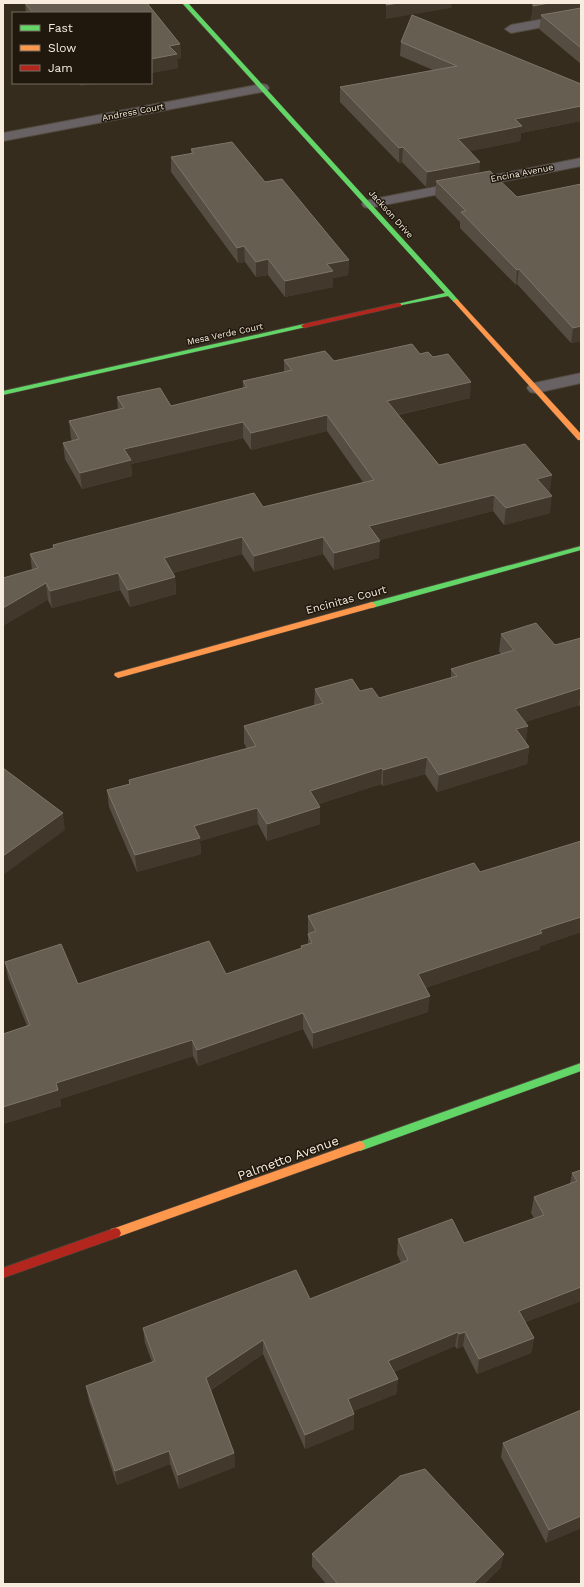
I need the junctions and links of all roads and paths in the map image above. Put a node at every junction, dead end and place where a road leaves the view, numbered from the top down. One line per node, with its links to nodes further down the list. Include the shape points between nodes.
1 (185, 3): 4 (street, Jackson Drive)
2 (581, 16): 3 (street)
3 (511, 29)
4 (262, 88): 5 (street, Andress Court); 7 (street, Jackson Drive)
5 (3, 137)
6 (581, 162): 7 (street, Encina Avenue)
7 (369, 204): 8 (street, Jackson Drive)
8 (450, 294): 10 (street, Jackson Drive); 11 (street, Mesa Verde Court)
9 (581, 378): 10 (street)
10 (536, 388): 12 (street, Jackson Drive)
11 (3, 393)
12 (581, 438)
13 (581, 548): 14 (street, Encinitas Court)
14 (118, 675)
15 (581, 1067): 16 (street, Palmetto Avenue)
16 (3, 1273)

